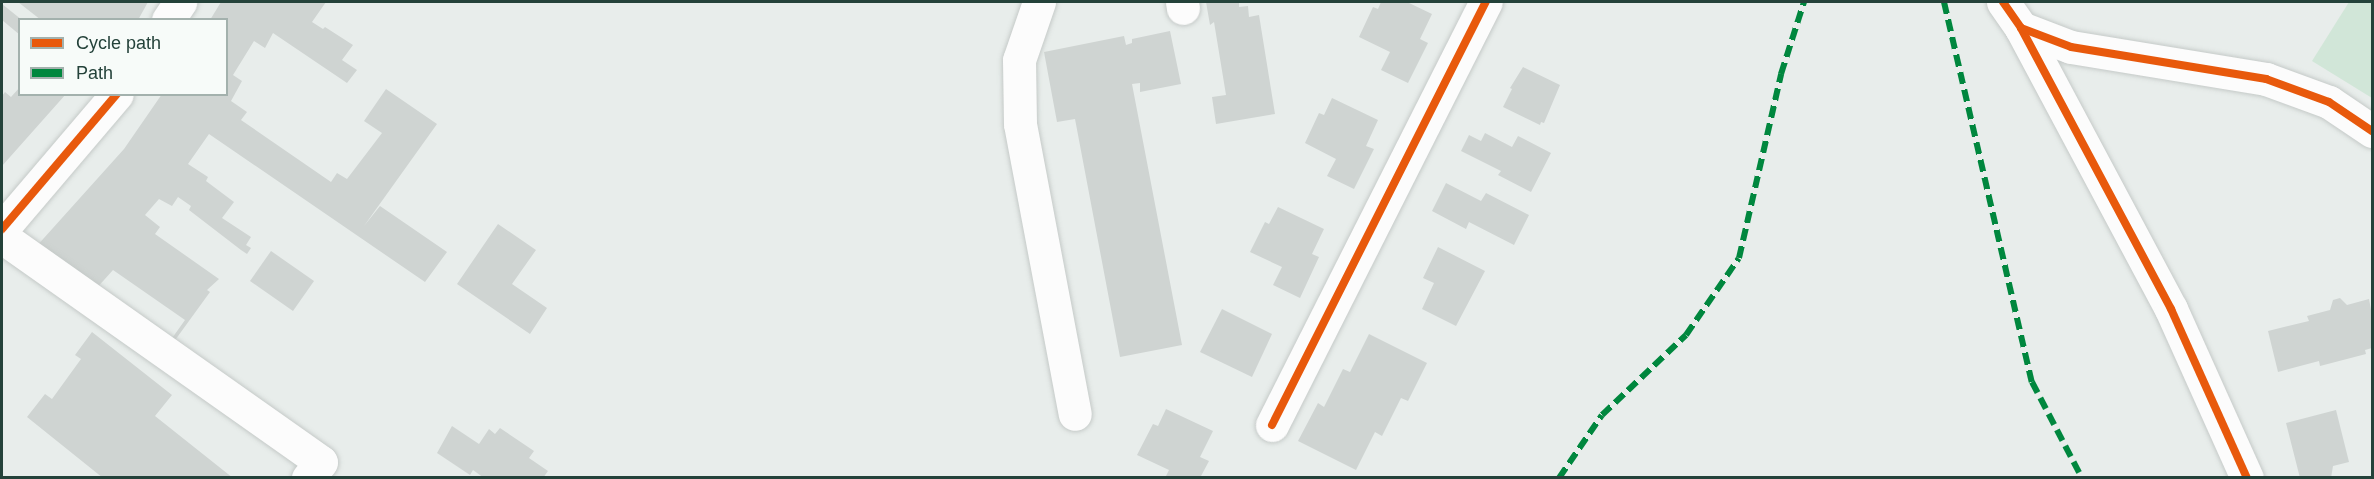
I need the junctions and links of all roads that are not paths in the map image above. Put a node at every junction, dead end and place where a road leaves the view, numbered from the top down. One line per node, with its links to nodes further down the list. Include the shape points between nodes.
1 (180, 2): 5 (street)
2 (1040, 2): 11 (street, via 1019,60 1020,124)
3 (1486, 2): 12 (street)
4 (2003, 2): 6 (street)
5 (169, 18)
6 (2021, 28): 8 (street, via 2071,47 2266,79 2329,102); 14 (street, via 2172,309)
7 (115, 96): 9 (street)
8 (2373, 131)
9 (2, 229)
10 (2, 237): 13 (street, via 321,462)
11 (1075, 414)
12 (1272, 425)
13 (308, 477)
14 (2247, 477)

